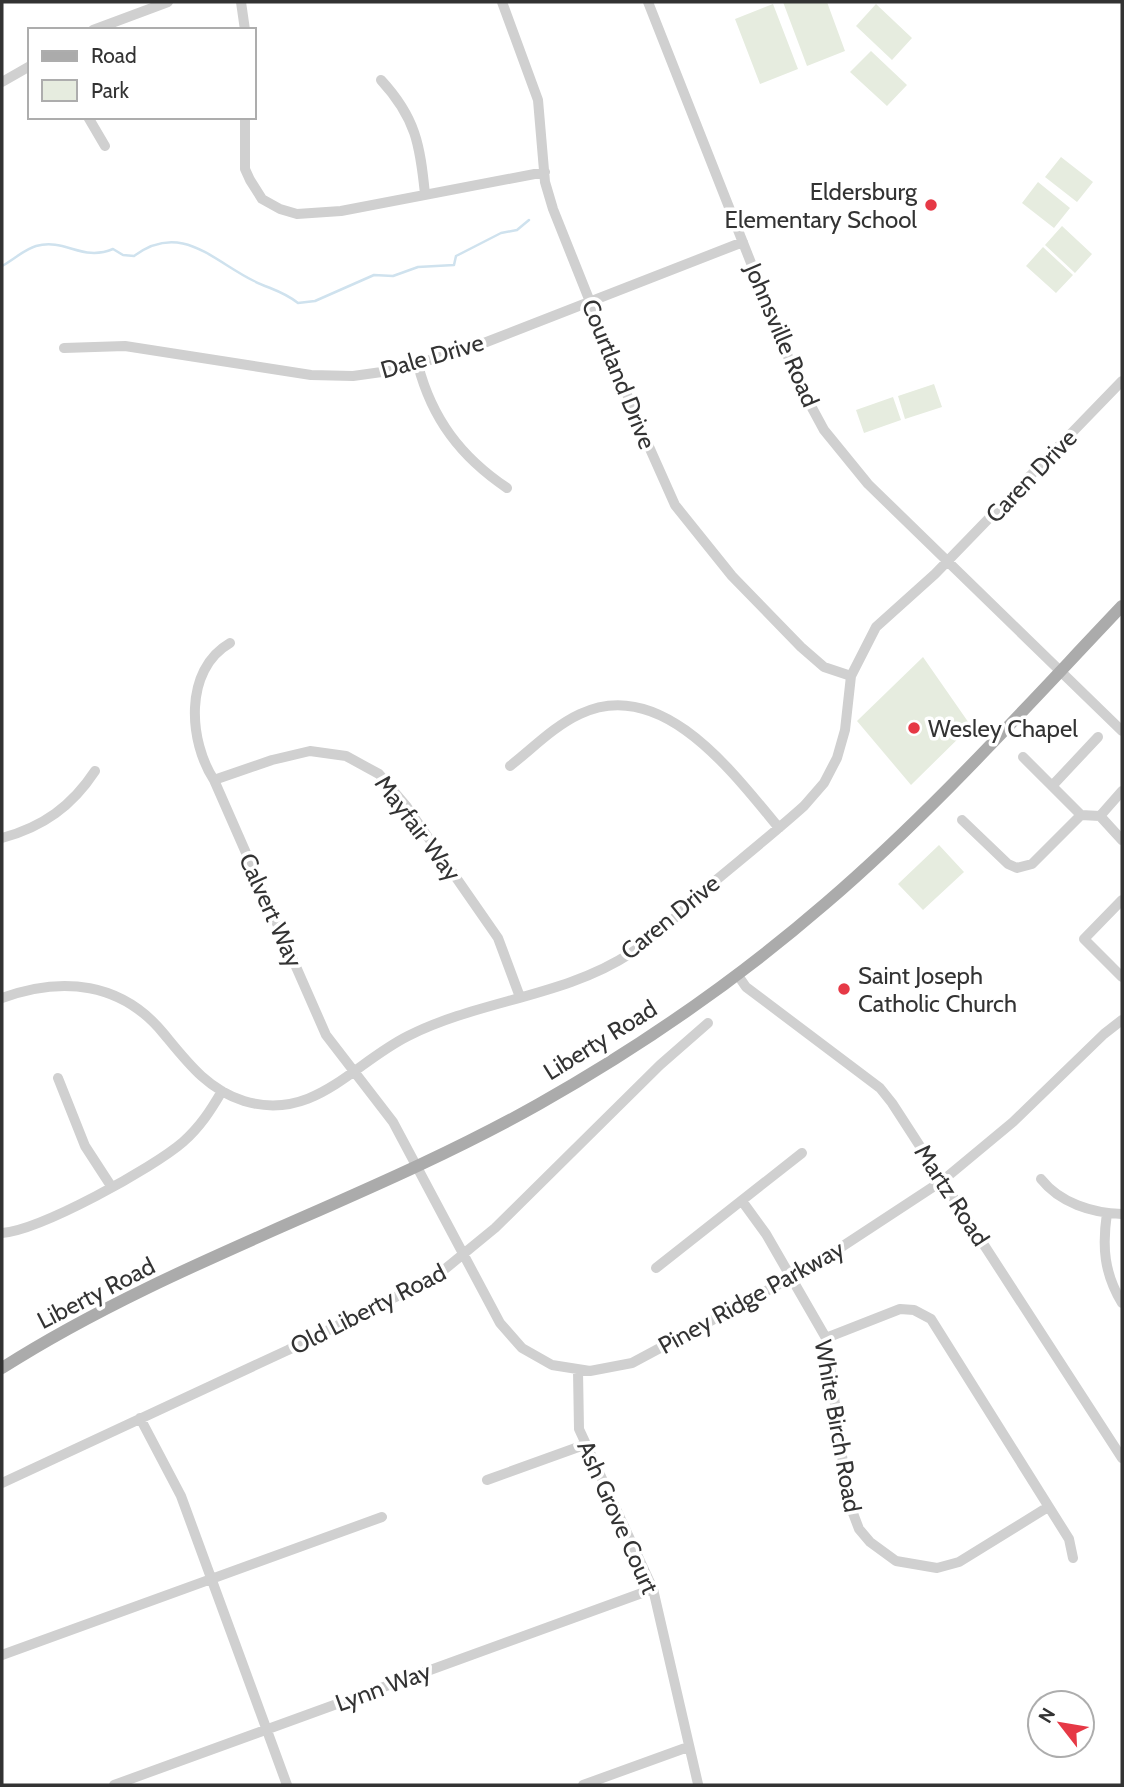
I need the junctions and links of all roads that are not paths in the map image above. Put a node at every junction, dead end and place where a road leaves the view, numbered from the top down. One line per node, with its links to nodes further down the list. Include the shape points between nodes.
1 (241, 2): 6 (street)
2 (502, 2): 13 (street, Courtland Drive, via 536,92)
3 (648, 2): 15 (street, Johnsville Road)
4 (161, 3): 5 (street)
5 (98, 28)
6 (245, 28)
7 (28, 67): 9 (street)
8 (381, 80): 14 (street, via 399,100 416,131)
9 (2, 82)
10 (89, 119): 12 (street)
11 (245, 119): 14 (street, via 245,169 262,199 280,209 315,215)
12 (105, 146)
13 (545, 172): 14 (street); 16 (street, Courtland Drive, via 553,209)
14 (425, 194)
15 (743, 242): 16 (street, Dale Drive); 21 (street, Johnsville Road, via 798,382 824,430 868,484)
16 (590, 301): 18 (street, Dale Drive); 25 (street, Courtland Drive, via 675,505 732,576 801,647 824,667)
17 (64, 348): 18 (street, Dale Drive, via 125,346 312,375 353,376)
18 (418, 365): 20 (street, via 428,399 447,432 467,456)
19 (1122, 381): 21 (street, Caren Drive)
20 (507, 488)
21 (947, 562): 24 (street, Johnsville Road); 25 (street, Caren Drive, via 876,627)
22 (1122, 606): 24 (main road, Liberty Road)
23 (230, 643): 31 (street, Calvert Way, via 206,671 194,710 198,750)
24 (1061, 670): 26 (street, Johnsville Road); 41 (main road, Liberty Road, via 886,848)
25 (851, 676): 37 (street, Caren Drive, via 842,745 832,770 804,806)
26 (1122, 731)
27 (1098, 737): 32 (street)
28 (1023, 757): 32 (street)
29 (510, 766): 37 (street, via 580,714 617,707 646,710 672,721 710,750)
30 (95, 771): 38 (street, via 61,811)
31 (214, 780): 43 (street, Mayfair Way, via 310,751 346,756 379,774 498,938); 47 (street, Calvert Way, via 322,1027)
32 (1052, 786): 34 (street)
33 (1122, 790): 35 (street)
34 (1081, 815): 35 (street); 36 (street, via 1032,864 1017,868)
35 (1100, 816): 39 (street)
36 (962, 820)
37 (779, 828): 43 (street, Caren Drive, via 628,955 573,982)
38 (2, 838)
39 (1122, 840)
40 (1122, 900): 42 (street, via 1084,939)
41 (737, 974): 51 (main road, Liberty Road, via 561,1091); 53 (street, Martz Road, via 746,987 880,1088)
42 (1122, 977)
43 (520, 997): 47 (street, Caren Drive, via 422,1030)
44 (2, 998): 49 (street, Caren Drive, via 50,985 106,991 146,1016 192,1069)
45 (1122, 1020): 53 (street, Piney Ridge Parkway)
46 (708, 1023): 59 (street, Old Liberty Road)
47 (354, 1071): 49 (street, Caren Drive, via 328,1091 294,1105 258,1104); 51 (street, Calvert Way, via 386,1110)
48 (58, 1078): 54 (street, via 85,1146)
49 (222, 1091): 54 (street, via 202,1123 181,1144)
50 (802, 1153): 55 (street)
51 (416, 1164): 59 (street, Piney Ridge Parkway); 64 (main road, Liberty Road, via 110,1307)
52 (1041, 1178): 56 (street, via 1069,1202)
53 (942, 1181): 61 (street, Piney Ridge Parkway); 68 (street, Martz Road)
54 (111, 1186): 58 (street, via 37,1225)
55 (742, 1201): 60 (street); 61 (street, White Birch Road)
56 (1107, 1213): 57 (street); 62 (street, via 1104,1257)
57 (1122, 1214)
58 (2, 1233)
59 (462, 1257): 65 (street, Piney Ridge Parkway, via 514,1341 543,1361); 66 (street, Old Liberty Road, via 409,1292)
60 (656, 1268)
61 (792, 1278): 63 (street, White Birch Road); 65 (street, Piney Ridge Parkway, via 632,1363)
62 (1122, 1303)
63 (826, 1338): 71 (street, via 900,1309 931,1319); 71 (street, White Birch Road, via 848,1500 859,1529 881,1552 896,1561 937,1568 960,1562)
64 (2, 1368)
65 (578, 1371): 67 (street, Ash Grove Court, via 577,1408)
66 (139, 1418): 70 (street, Old Liberty Road); 74 (street, via 181,1496)
67 (584, 1444): 69 (street); 75 (street, Ash Grove Court)
68 (1122, 1458)
69 (487, 1480)
70 (2, 1483)
71 (1048, 1507): 73 (street, via 1069,1539)
72 (382, 1517): 74 (street)
73 (1073, 1558)
74 (213, 1579): 76 (street); 77 (street)
75 (653, 1589): 77 (street, Lynn Way); 78 (street, Ash Grove Court)
76 (2, 1655)
77 (267, 1729): 80 (street, Lynn Way); 81 (street)
78 (688, 1747): 79 (street, Ash Grove Court); 82 (street)
79 (698, 1784)
80 (114, 1785)
81 (287, 1785)
82 (583, 1785)

